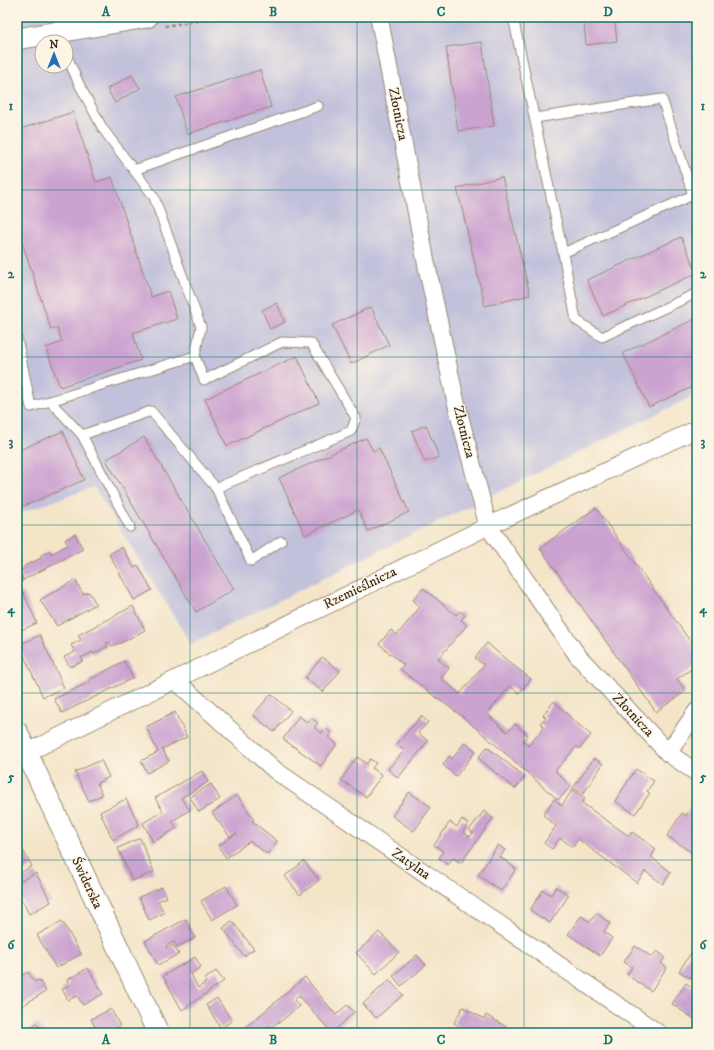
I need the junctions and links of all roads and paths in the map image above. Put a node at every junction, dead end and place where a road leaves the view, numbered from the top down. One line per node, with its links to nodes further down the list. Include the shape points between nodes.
1 (147, 17): 4 (street)
2 (379, 17): 21 (street, Złotnicza, via 426,262)
3 (513, 17): 9 (lane)
4 (72, 34)
5 (34, 38): 6 (street)
6 (17, 39)
7 (74, 74): 10 (lane, via 104,129)
8 (318, 106): 10 (lane)
9 (535, 118): 11 (lane, via 662,99); 13 (lane)
10 (134, 170): 16 (lane, via 154,197 200,327)
11 (693, 195): 12 (lane); 13 (lane)
12 (697, 206)
13 (563, 253): 14 (lane, via 576,320 602,337)
14 (697, 293)
15 (17, 338): 17 (lane, via 31,407)
16 (195, 356): 17 (lane); 20 (lane, via 204,380 282,342 311,343 356,418 351,430)
17 (50, 401): 19 (lane)
18 (697, 429): 21 (street, Rzemieślnicza)
19 (82, 435): 20 (lane, via 151,411); 22 (lane)
20 (216, 488): 23 (lane, via 251,561)
21 (488, 526): 24 (street, Rzemieślnicza); 28 (street, Złotnicza, via 578,656)
22 (130, 527)
23 (281, 541)
24 (175, 680): 27 (street, Rzemieślnicza); 31 (street, Zatylna, via 276,771)
25 (697, 711): 28 (street)
26 (17, 732): 27 (street, Świderska)
27 (26, 753): 30 (street, Świderska)
28 (668, 753): 29 (street, Złotnicza)
29 (697, 773)
30 (154, 1031)
31 (658, 1033)

